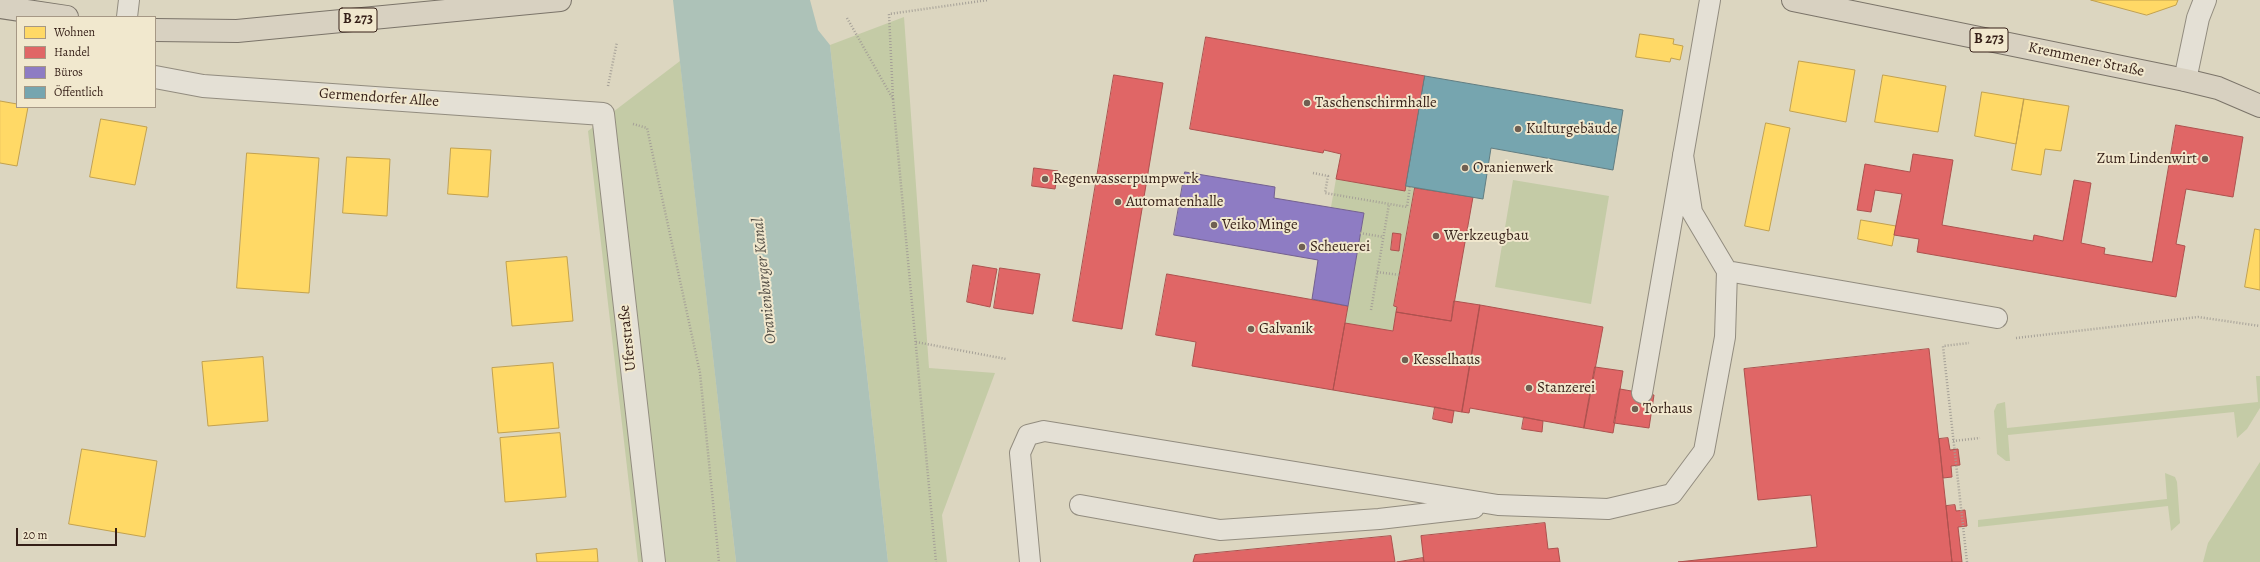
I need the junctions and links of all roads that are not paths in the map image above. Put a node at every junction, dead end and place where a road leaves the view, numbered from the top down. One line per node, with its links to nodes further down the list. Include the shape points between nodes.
1 (129, 0): 8 (lane)
2 (560, 0): 9 (main road, B 273, via 237,31)
3 (1710, 0): 14 (lane)
4 (1793, 0): 11 (main road, Kremmener Straße / B 273)
5 (2205, 0): 11 (street, via 2198,18)
6 (0, 7): 7 (main road)
7 (60, 16)
8 (127, 16)
9 (156, 30)
10 (156, 77): 13 (street, Germendorfer Allee, via 203,86)
11 (2186, 80): 12 (main road, Kremmener Straße / B 273, via 2218,88)
12 (2260, 106)
13 (603, 114): 20 (street, Uferstraße)
14 (1683, 155): 15 (lane, via 1692,212); 17 (lane)
15 (1727, 271): 16 (lane); 19 (lane, via 1725,337 1704,451 1672,494 1608,509)
16 (1997, 318)
17 (1642, 393)
18 (1080, 505): 19 (lane, via 1220,530 1379,519)
19 (1498, 505): 21 (lane, via 1044,431 1028,436 1020,453)
20 (654, 562)
21 (1030, 562)

